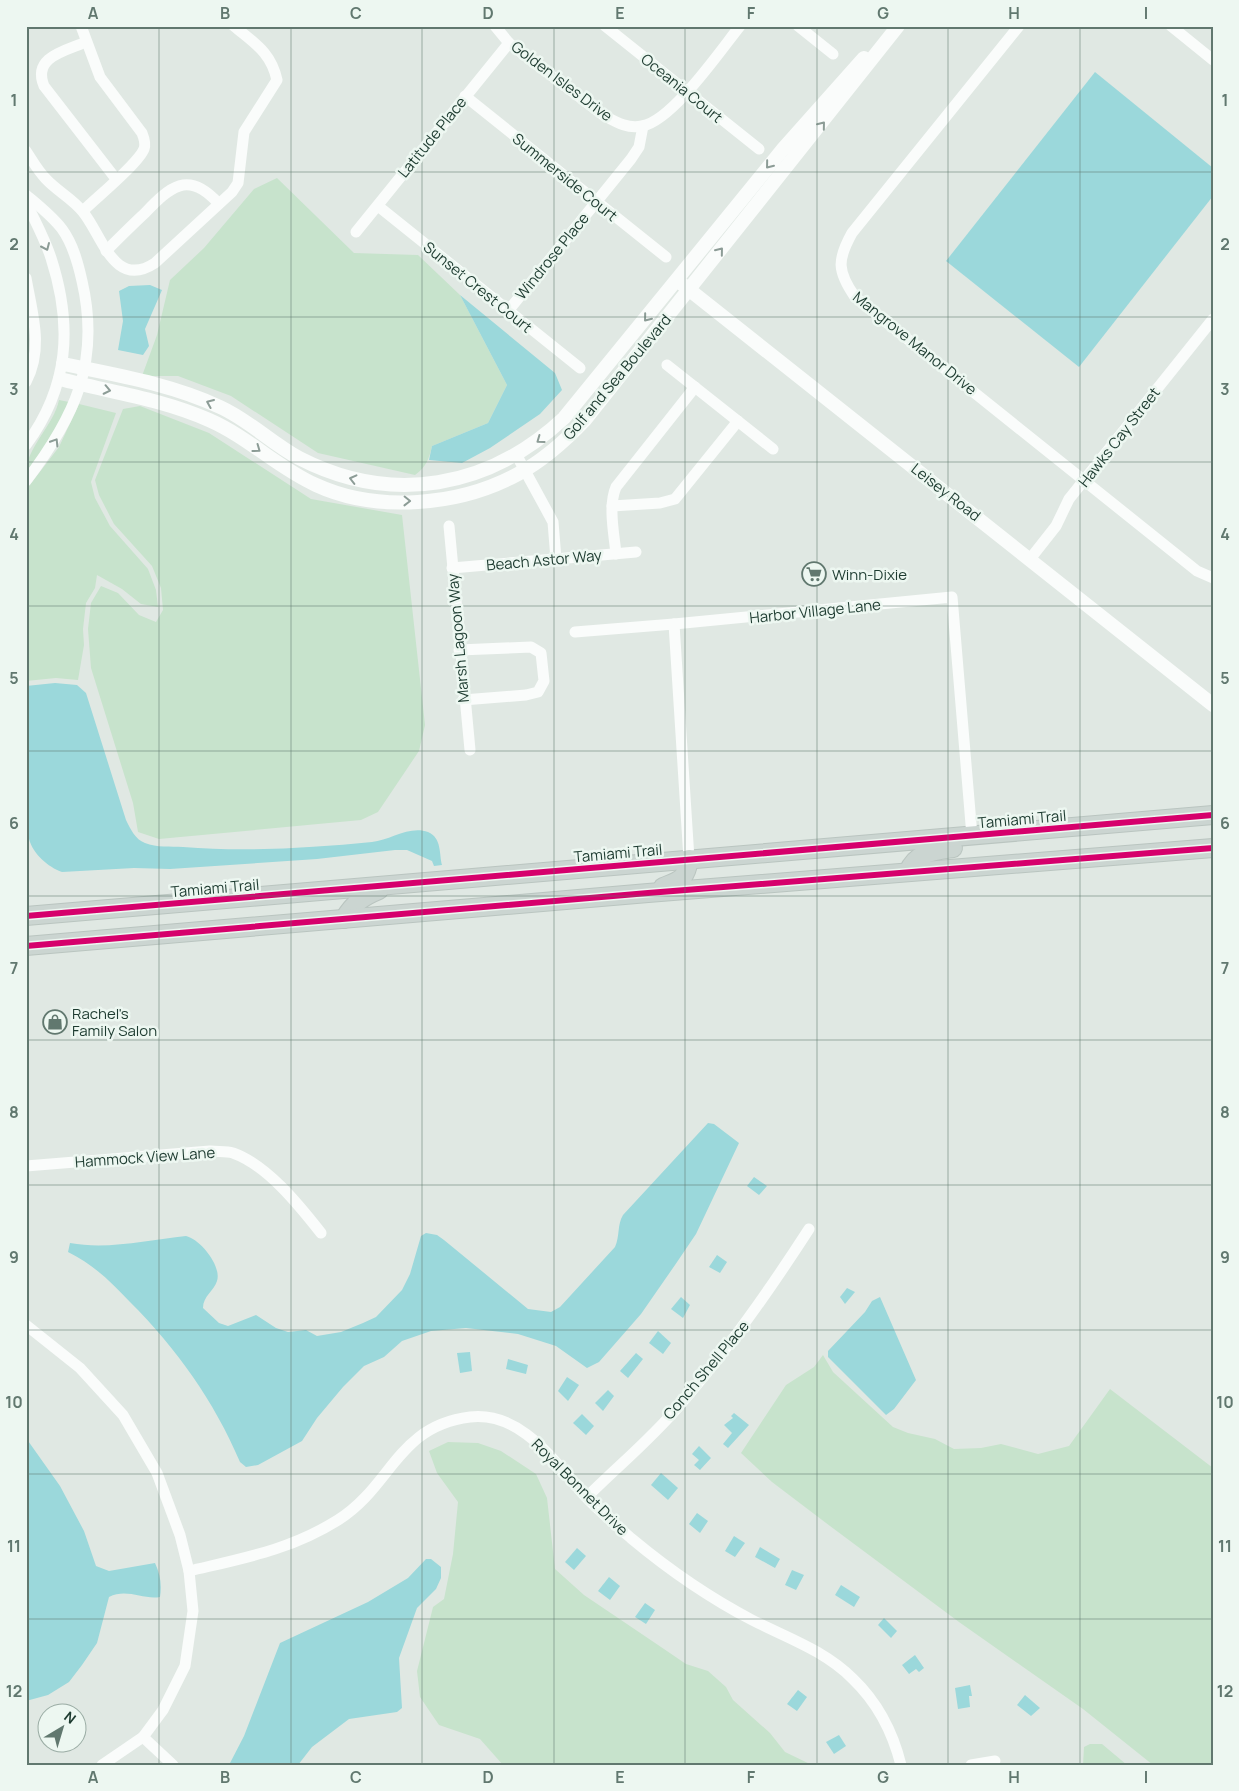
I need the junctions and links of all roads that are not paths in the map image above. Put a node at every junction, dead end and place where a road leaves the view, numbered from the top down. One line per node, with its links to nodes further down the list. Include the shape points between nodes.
1 (81, 26): 10 (street)
2 (234, 26): 23 (street, via 262,49 274,64 276,80 244,132 238,183)
3 (495, 26): 11 (street, Golden Isles Drive)
4 (605, 26): 14 (street, Oceania Court)
5 (740, 26): 14 (street)
6 (798, 26): 12 (street)
7 (897, 26): 29 (street, Golf and Sea Boulevard, one-way to 29, via 804,123); 31 (street, Golf and Sea Boulevard, one-way to 7)
8 (1018, 26): 47 (street, Mangrove Manor Drive, via 852,233 842,251 840,268 855,297)
9 (1170, 26): 13 (street)
10 (86, 42): 19 (street, via 100,77 145,140 144,149 137,159); 19 (street, via 49,57 44,63 41,79)
11 (509, 43): 15 (street, Latitude Place); 16 (street, Golden Isles Drive, via 603,115 620,125)
12 (833, 54)
13 (1213, 60)
14 (687, 91): 16 (street, via 664,116); 17 (street, Oceania Court)
15 (465, 96): 22 (street, Summerside Court); 24 (street, Latitude Place)
16 (643, 126): 22 (street, Windrose Place, via 639,147)
17 (759, 149)
18 (26, 151): 25 (street, via 45,178)
19 (116, 179): 25 (street)
20 (26, 195): 36 (street, via 62,229 77,258 87,302 88,338)
21 (26, 202): 34 (street, one-way to 34, via 51,258 62,302)
22 (597, 202): 28 (street, Summerside Court); 32 (street, Windrose Place)
23 (218, 203): 27 (street, via 197,186 172,187); 27 (street, via 145,270 126,268)
24 (378, 206): 26 (street, Latitude Place); 32 (street, Sunset Crest Court)
25 (83, 211): 27 (street)
26 (356, 232)
27 (106, 251)
28 (666, 257)
29 (678, 280): 31 (street, Leisey Road); 45 (street, Golf and Sea Boulevard, one-way to 45, via 564,418 545,437)
30 (27, 284): 39 (street, via 37,339)
31 (690, 290): 46 (street, Golf and Sea Boulevard, via 585,420 566,440); 54 (street, Leisey Road)
32 (508, 311): 37 (street, Sunset Crest Court)
33 (1213, 319): 47 (street, Hawks Cay Street)
34 (63, 364): 36 (street, Golf and Sea Boulevard); 38 (street)
35 (667, 365): 41 (street)
36 (84, 368): 40 (street); 45 (street, Golf and Sea Boulevard, one-way to 36, via 478,473 423,485 389,485 352,479 299,458 243,419 212,403 167,388)
37 (580, 368)
38 (60, 379): 40 (street, Golf and Sea Boulevard); 43 (street, via 46,415)
39 (26, 382)
40 (80, 384): 46 (street, Golf and Sea Boulevard, one-way to 46, via 186,410 234,433 292,472 343,495 381,501 418,502 450,498 482,490); 48 (street, one-way to 40, via 54,444 69,416)
41 (695, 387): 42 (street); 49 (street, via 616,487)
42 (738, 421): 44 (street); 49 (street, via 675,499)
43 (26, 445)
44 (772, 449)
45 (517, 456): 46 (street)
46 (525, 470): 53 (street, via 552,522)
47 (1085, 480): 54 (street, Hawks Cay Street); 56 (street, Mangrove Manor Drive, via 1197,571)
48 (26, 481)
49 (612, 506): 52 (street)
50 (449, 526): 55 (street, Marsh Lagoon Way)
51 (636, 552): 52 (street, Beach Astor Way)
52 (616, 554): 53 (street, Beach Astor Way)
53 (556, 559): 55 (street, Beach Astor Way)
54 (1030, 559): 61 (street, Leisey Road)
55 (452, 568): 59 (street, Marsh Lagoon Way)
56 (1213, 578)
57 (674, 624): 58 (street); 65 (street, Harbor Village Lane, via 952,597); 67 (street)
58 (575, 632)
59 (459, 650): 60 (street, Marsh Lagoon Way); 60 (street, via 531,647 541,653 544,681 538,692 526,695)
60 (463, 700): 62 (street, Marsh Lagoon Way)
61 (1213, 705)
62 (470, 750)
63 (1213, 815): 64 (main road, Tamiami Trail)
64 (1024, 831): 65 (main road, Tamiami Trail); 68 (main road, via 1006,844 932,851 912,862)
65 (972, 836): 67 (main road, Tamiami Trail)
66 (1213, 848): 68 (main road)
67 (689, 859): 69 (main road, Tamiami Trail); 70 (main road, via 688,872 682,879)
68 (908, 872): 70 (main road)
69 (391, 885): 71 (main road, Tamiami Trail); 72 (main road, via 361,897)
70 (648, 893): 72 (main road)
71 (26, 916)
72 (344, 919): 73 (main road)
73 (26, 946)
74 (26, 1166): 76 (street, Hammock View Lane, via 210,1151 231,1153 248,1160 294,1199)
75 (809, 1229): 78 (street, Conch Shell Place, via 728,1348 677,1408)
76 (321, 1233)
77 (26, 1325): 79 (street, via 80,1368 123,1415 157,1473 180,1535)
78 (587, 1498): 79 (street, Royal Bonnet Drive, via 542,1447 524,1432 506,1422 489,1418 455,1420 436,1425 421,1434 401,1452 373,1489 339,1519 274,1552); 84 (street, Royal Bonnet Drive, via 632,1539 686,1580 751,1620 834,1661 854,1680 884,1718)
79 (189, 1571): 80 (street, via 193,1611 184,1666 163,1710)
80 (143, 1737): 82 (street); 83 (street)
81 (995, 1761): 85 (street)
82 (102, 1765)
83 (173, 1765)
84 (901, 1765)
85 (971, 1765)

